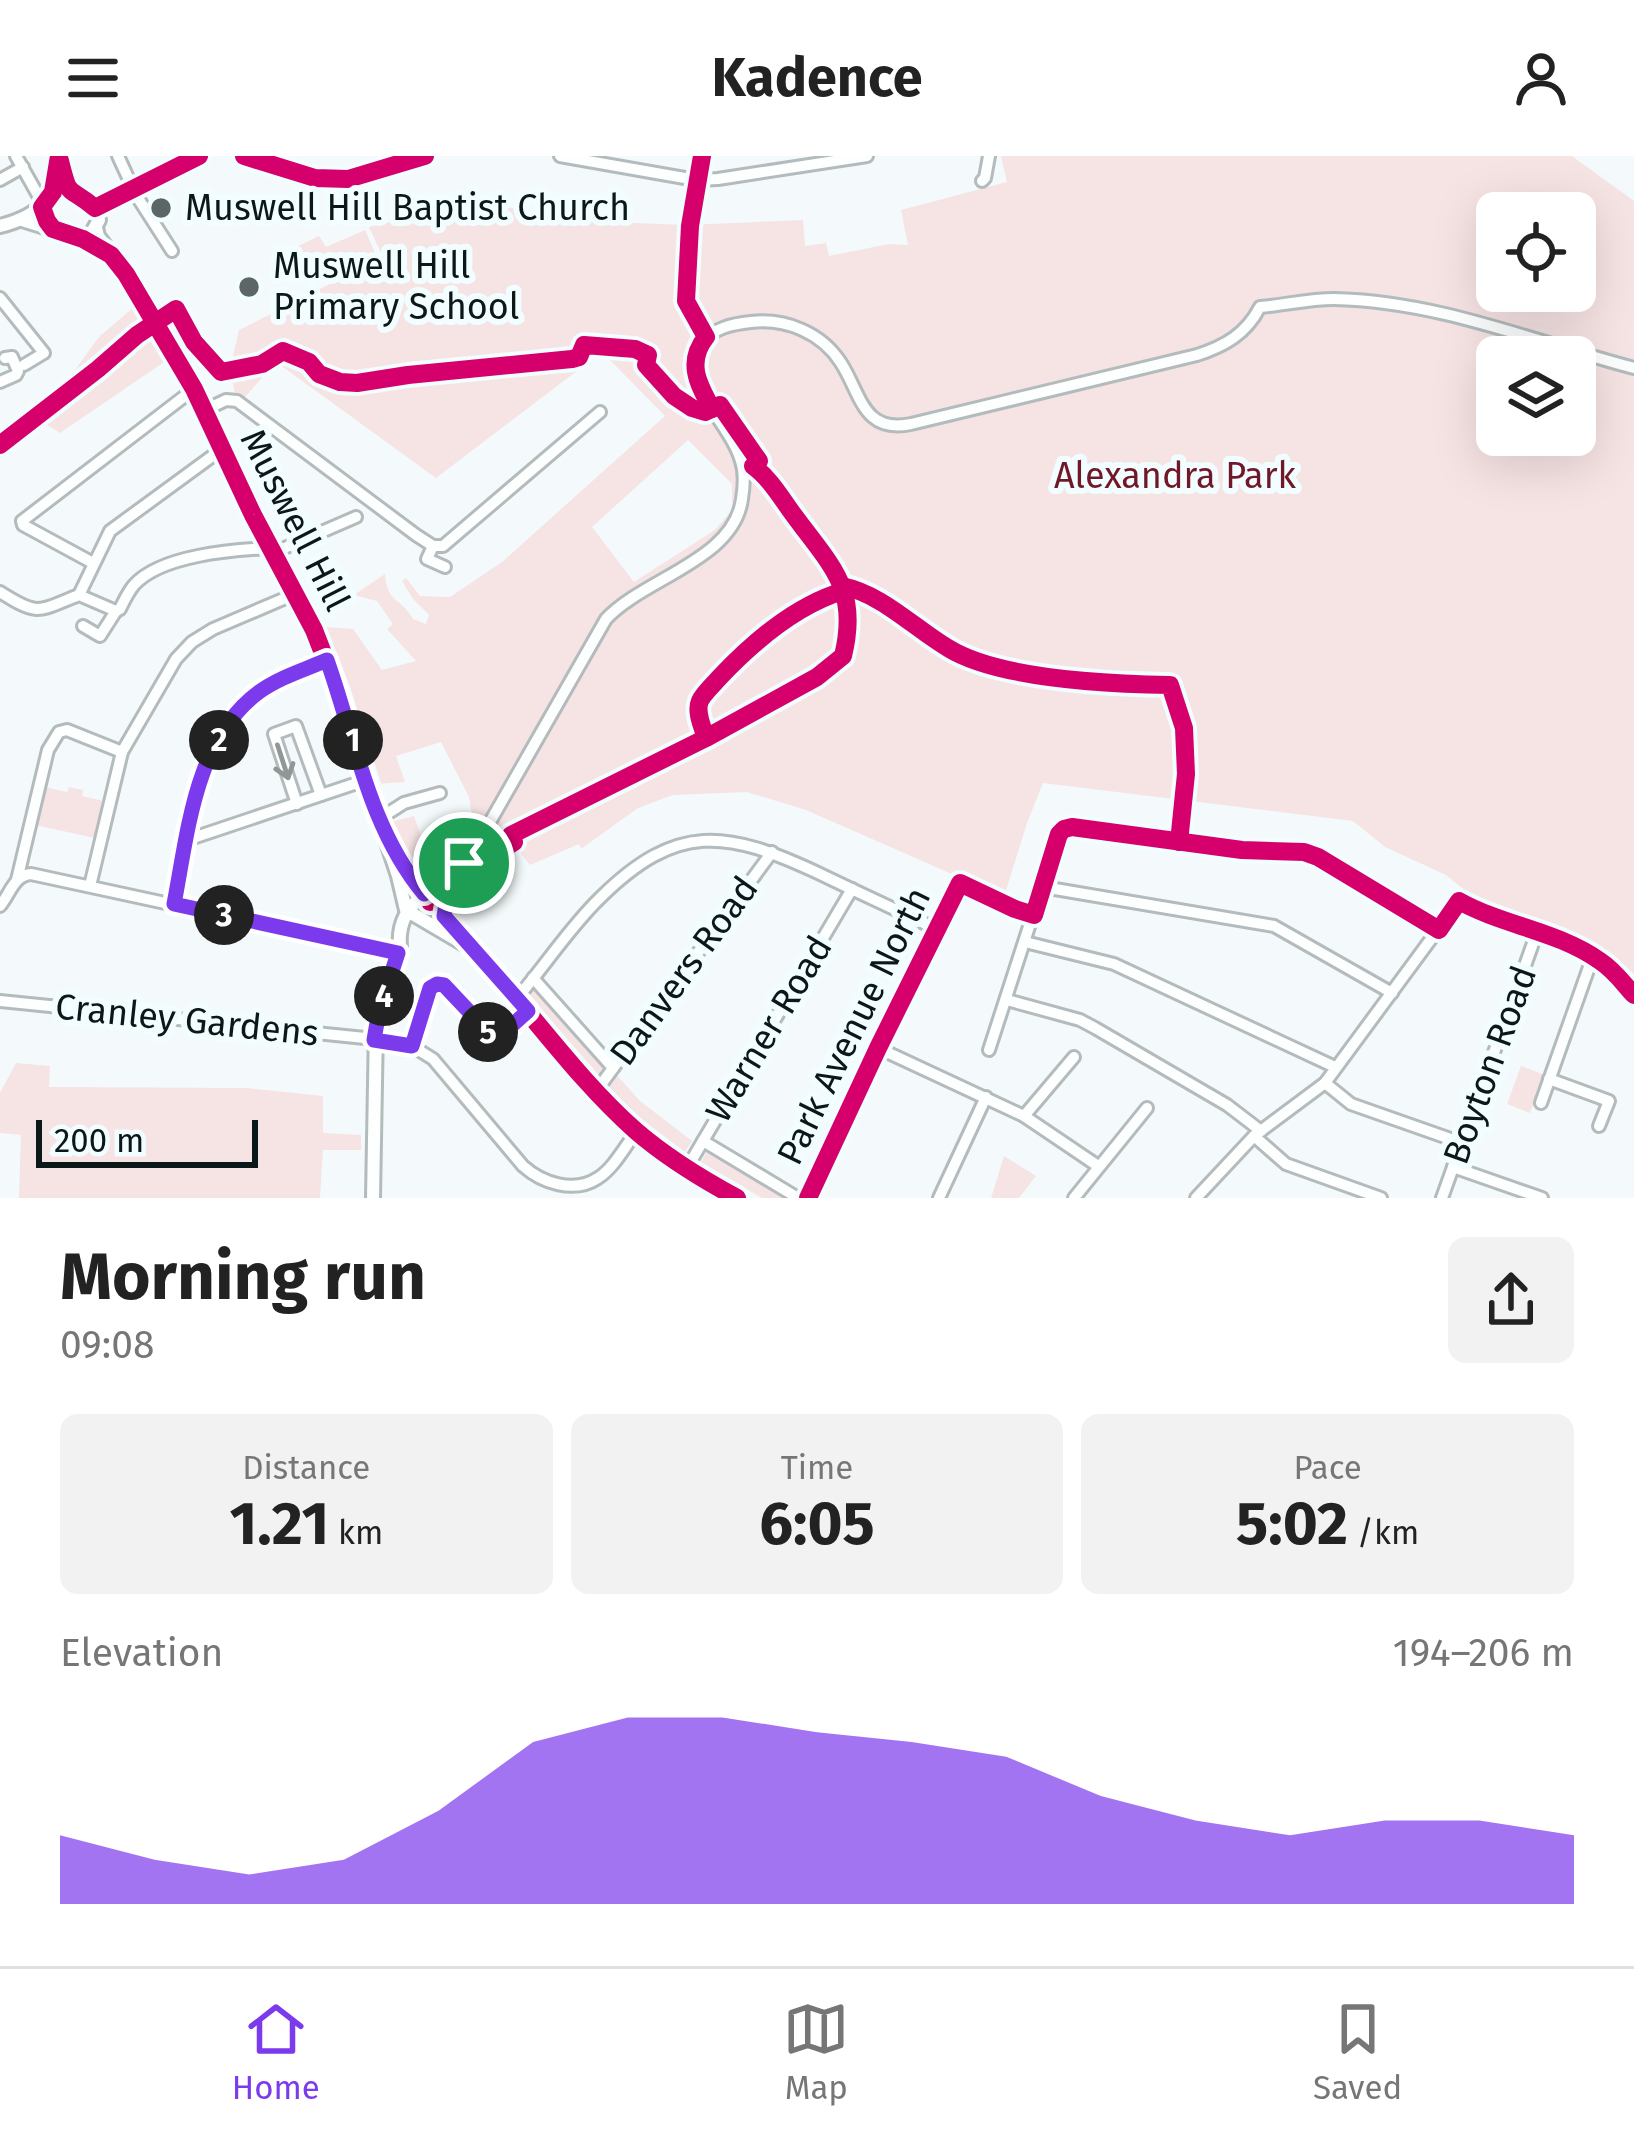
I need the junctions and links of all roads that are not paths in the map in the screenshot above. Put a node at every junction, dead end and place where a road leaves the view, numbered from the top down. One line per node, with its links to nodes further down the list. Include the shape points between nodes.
1 (59, 156): 16 (main road); 17 (main road)
2 (118, 156): 15 (street)
3 (199, 156): 15 (street)
4 (244, 156): 10 (street, via 348,179)
5 (425, 156): 10 (street)
6 (560, 156): 13 (street)
7 (702, 156): 13 (street)
8 (867, 156): 13 (street)
9 (989, 156): 14 (street)
10 (401, 159)
11 (22, 166): 12 (street); 17 (street)
12 (0, 180)
13 (696, 180)
14 (982, 181)
15 (133, 189): 18 (street); 23 (street)
16 (70, 192): 17 (main road); 18 (main road)
17 (47, 199): 19 (main road); 21 (main road)
18 (97, 219): 22 (main road); 24 (main road, Muswell Hill)
19 (22, 220): 20 (main road); 21 (main road, Muswell Hill)
20 (0, 226)
21 (53, 229): 22 (main road, Muswell Hill)
22 (83, 238): 24 (main road, Muswell Hill)
23 (172, 251)
24 (111, 255): 30 (main road, Muswell Hill)
25 (0, 298): 27 (street, via 44,352)
26 (5, 358): 29 (street, via 18,370)
27 (25, 365)
28 (1634, 368): 53 (street, via 1427,311 1307,300 1260,307 1233,340 1197,356 892,426 863,408 838,359 810,333 764,320 722,327 700,343 694,368 742,463 737,518 714,546 606,620)
29 (0, 382)
30 (194, 389): 31 (main road, Muswell Hill); 37 (street, via 22,521)
31 (205, 410): 33 (main road, Muswell Hill); 35 (street, via 238,401)
32 (600, 412): 35 (street, via 450,542)
33 (222, 449): 36 (main road, Muswell Hill); 37 (street, via 115,526)
34 (356, 517): 36 (street)
35 (433, 546): 38 (street, via 427,559)
36 (271, 550): 40 (main road, Muswell Hill); 42 (street, via 165,566 132,587)
37 (93, 563): 41 (street)
38 (445, 567)
39 (0, 592): 41 (street, via 41,611)
40 (295, 594): 44 (main road, Muswell Hill); 45 (street, via 192,642)
41 (79, 596): 42 (street)
42 (116, 610): 43 (street, via 100,636)
43 (83, 626)
44 (327, 660): 46 (main road, Muswell Hill); 51 (street, via 279,679 236,714 197,790)
45 (122, 752): 54 (street, via 67,730 52,740); 57 (street)
46 (366, 780): 48 (street); 50 (main road, Muswell Hill)
47 (440, 794): 50 (street, via 404,802)
48 (321, 795): 49 (street); 49 (street, one-way to 49, via 296,726 274,734)
49 (297, 804): 51 (street)
50 (381, 826): 62 (main road, Muswell Hill); 62 (main road, Muswell Hill)
51 (187, 840): 60 (street)
52 (772, 852): 59 (street); 72 (street, via 731,840 657,854 596,901); 85 (street, Danvers Road)
53 (464, 863): 55 (street); 62 (street)
54 (18, 878): 57 (street); 61 (street)
55 (455, 878): 62 (street); 63 (main road)
56 (960, 883): 64 (street, Park Avenue North)
57 (90, 886): 60 (street)
58 (1043, 886): 65 (street, via 1060,834 1072,827 1304,852); 68 (street); 73 (street, via 1274,926)
59 (852, 889): 64 (street); 96 (street, Warner Road)
60 (174, 904): 69 (street)
61 (0, 906)
62 (418, 906): 63 (main road, Muswell Hill); 67 (main road); 69 (main road)
63 (444, 916): 70 (main road, Muswell Hill)
64 (936, 929): 81 (street, Park Avenue North)
65 (1439, 930): 66 (street, via 1459,901); 73 (street)
66 (1537, 932): 71 (street); 97 (street, Boyton Road)
67 (448, 933): 69 (main road, via 423,930); 70 (main road)
68 (1025, 942): 76 (street); 84 (street, via 1114,964)
69 (397, 947): 79 (main road)
70 (474, 950): 75 (main road)
71 (1593, 956): 74 (street); 86 (street)
72 (533, 978): 75 (street); 85 (street)
73 (1392, 993): 84 (street)
74 (1634, 995)
75 (517, 998): 78 (main road)
76 (1007, 1000): 82 (street); 95 (street, via 1080,1020 1227,1105)
77 (0, 1001): 79 (street, Cranley Gardens)
78 (528, 1011): 80 (street, via 495,1037 437,984); 88 (main road)
79 (374, 1040): 80 (street, Cranley Gardens); 102 (main road)
80 (412, 1046): 94 (street, via 439,1065 523,1166 550,1183 596,1180)
81 (878, 1048): 89 (street); 105 (street, Park Avenue North)
82 (989, 1050)
83 (1074, 1057): 92 (street)
84 (1335, 1067): 87 (street)
85 (613, 1068): 88 (street, Danvers Road)
86 (1550, 1079): 90 (street); 93 (street, via 1611,1095)
87 (1325, 1083): 95 (street); 97 (street, via 1352,1104)
88 (597, 1090): 94 (main road)
89 (986, 1097): 92 (street); 106 (street)
90 (1541, 1102)
91 (1147, 1108): 98 (street)
92 (1024, 1116): 98 (street)
93 (1599, 1126)
94 (637, 1131): 100 (main road)
95 (1258, 1133): 101 (street); 108 (street, via 1286,1165)
96 (703, 1141): 100 (street, Warner Road); 104 (street)
97 (1462, 1143): 99 (street, Boyton Road)
98 (1098, 1166): 107 (street)
99 (1453, 1167): 109 (street, Boyton Road); 110 (street)
100 (687, 1168): 103 (main road)
101 (1198, 1197)
102 (373, 1198)
103 (737, 1198)
104 (798, 1198)
105 (808, 1198)
106 (939, 1198)
107 (1074, 1198)
108 (1381, 1198)
109 (1442, 1198)
110 (1542, 1198)

